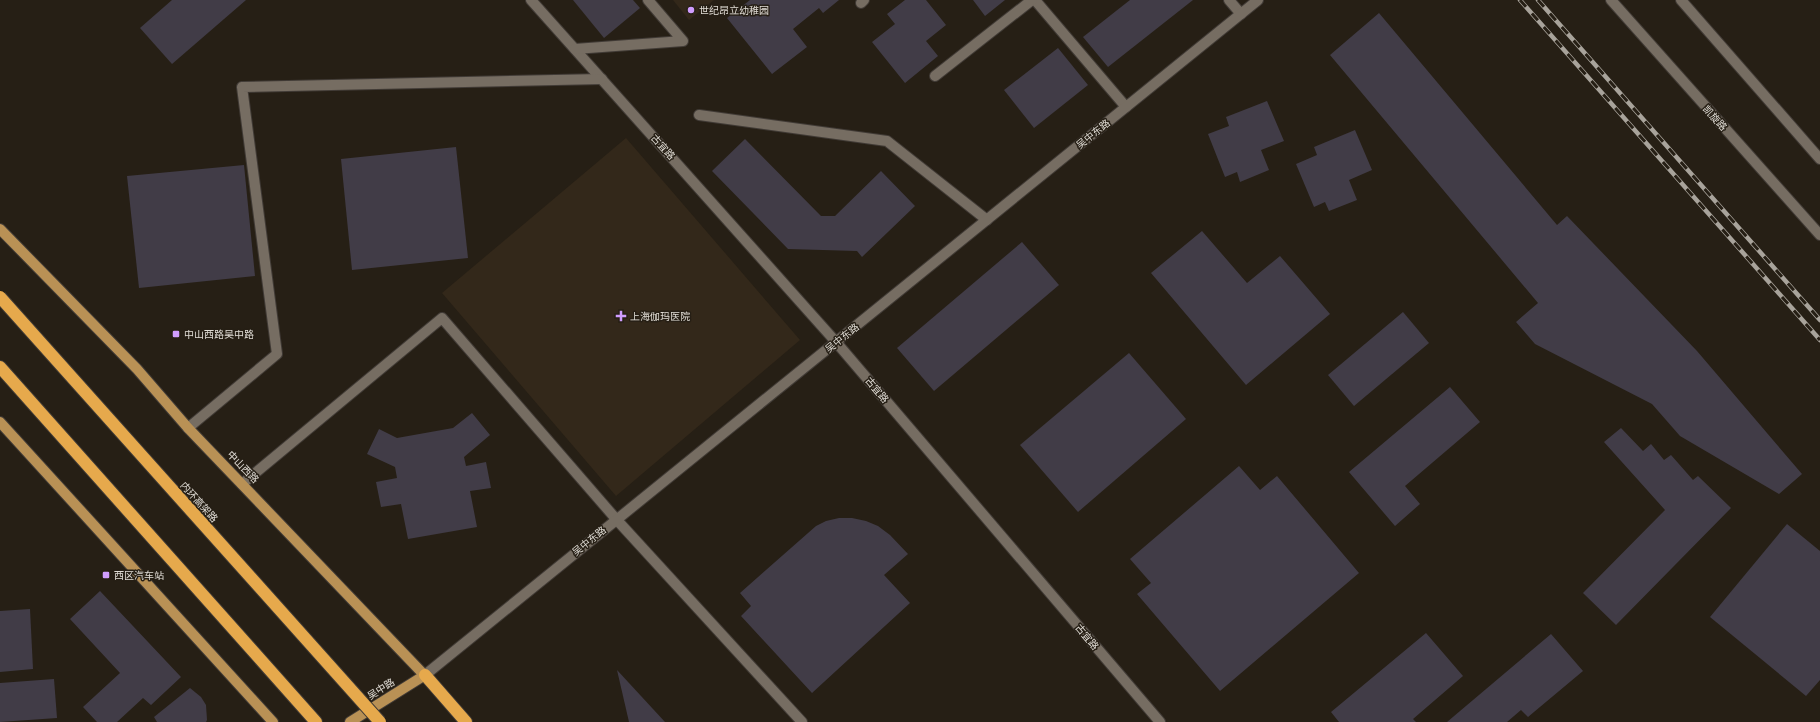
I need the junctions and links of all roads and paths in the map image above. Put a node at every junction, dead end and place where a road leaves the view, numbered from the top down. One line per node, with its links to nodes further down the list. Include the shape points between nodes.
1 (532, 0): 10 (street, 古宜路)
2 (648, 0): 10 (street, via 683,41)
3 (1032, 0): 11 (street)
4 (1035, 0): 13 (street)
5 (1229, 0): 9 (street)
6 (1258, 0): 9 (street, 吴中东路)
7 (1611, 0): 18 (street, 凯旋路)
8 (1681, 0): 15 (street)
9 (1241, 14): 13 (street, 吴中东路)
10 (576, 49): 12 (street, 古宜路)
11 (935, 76)
12 (602, 79): 20 (street, 古宜路); 23 (street, via 242,87 277,354)
13 (1126, 107): 16 (street, 吴中东路)
14 (699, 115): 16 (street, via 887,141)
15 (1819, 155)
16 (987, 220): 20 (street, 吴中东路)
17 (0, 229): 23 (main road, 中山西路, via 137,369)
18 (1820, 235)
19 (0, 298): 30 (highway, 内环高架路, bridge)
20 (836, 342): 25 (street, 吴中东路); 33 (street, 古宜路)
21 (0, 367): 28 (highway)
22 (0, 422): 27 (main road)
23 (188, 428): 24 (main road, 中山西路)
24 (242, 484): 25 (street, via 442,318); 26 (main road, 中山西路)
25 (616, 519): 26 (street, 吴中东路); 32 (street)
26 (425, 675): 29 (main road, 吴中路); 31 (highway)
27 (273, 722)
28 (316, 722)
29 (350, 722)
30 (380, 722)
31 (467, 722)
32 (802, 722)
33 (1160, 722)

